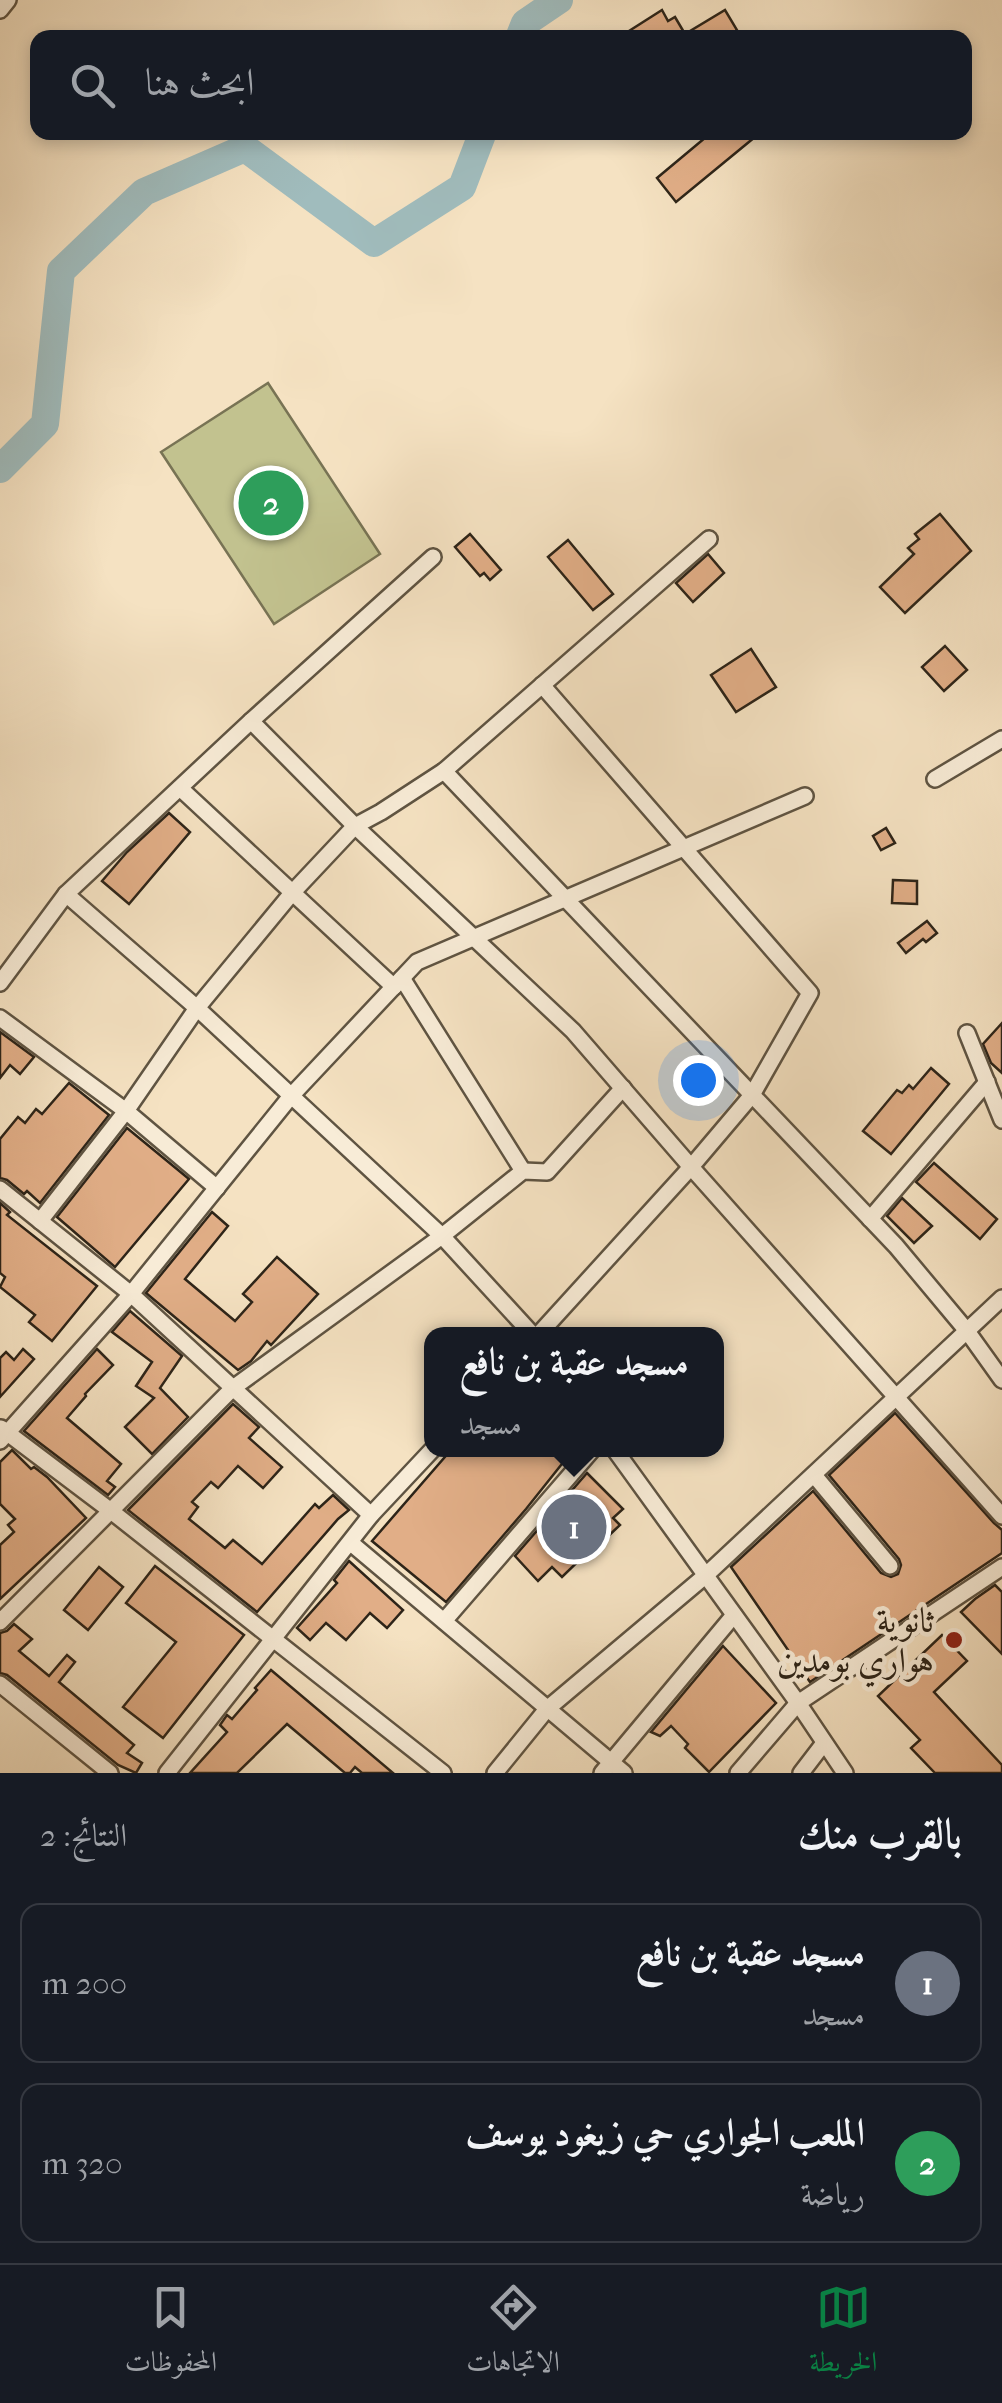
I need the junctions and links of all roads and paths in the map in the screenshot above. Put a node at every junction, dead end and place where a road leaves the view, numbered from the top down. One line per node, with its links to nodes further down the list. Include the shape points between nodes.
1 (8, 0): 2 (street)
2 (0, 10)
3 (709, 540): 5 (street)
4 (434, 558): 6 (street)
5 (542, 685): 8 (street); 13 (street)
6 (251, 721): 10 (street); 12 (street)
7 (1002, 739): 9 (street)
8 (444, 770): 12 (street); 16 (street)
9 (934, 778)
10 (180, 788): 14 (street); 15 (street)
11 (805, 796): 13 (street)
12 (354, 826): 14 (street); 17 (street)
13 (683, 848): 16 (street); 25 (street, via 810,993)
14 (292, 893): 19 (street); 20 (street)
15 (66, 894): 18 (street); 20 (street)
16 (566, 899): 17 (street); 25 (street)
17 (474, 938): 19 (street, via 417,962); 24 (street)
18 (0, 983)
19 (398, 983): 26 (street); 30 (street)
20 (197, 1008): 26 (street); 27 (street)
21 (0, 1018): 27 (street)
22 (967, 1032): 23 (street)
23 (987, 1082): 28 (street); 33 (street)
24 (623, 1088): 29 (street); 30 (street, via 547,1172)
25 (752, 1095): 29 (street); 33 (street)
26 (292, 1096): 32 (street); 35 (street)
27 (126, 1111): 32 (street); 34 (street)
28 (1002, 1120)
29 (691, 1167): 39 (street); 43 (street)
30 (523, 1170): 35 (street)
31 (0, 1188): 34 (street)
32 (217, 1188): 36 (street)
33 (870, 1218): 40 (street)
34 (40, 1221): 36 (street)
35 (442, 1236): 38 (street); 42 (street)
36 (132, 1294): 42 (street); 44 (street)
37 (1002, 1298): 40 (street)
38 (528, 1327)
39 (542, 1327)
40 (966, 1331): 41 (street); 43 (street)
41 (1002, 1380)
42 (233, 1388): 49 (street); 50 (street)
43 (896, 1399): 48 (street); 51 (street)
44 (2, 1434): 49 (street)
45 (425, 1457): 50 (street)
46 (586, 1457): 57 (street)
47 (620, 1457): 55 (street)
48 (814, 1475): 53 (street); 55 (street)
49 (111, 1511): 58 (street); 59 (street)
50 (371, 1515): 52 (street)
51 (1002, 1516)
52 (351, 1543): 57 (street); 59 (street)
53 (890, 1566)
54 (1002, 1567): 61 (street)
55 (705, 1576): 56 (street); 62 (street)
56 (734, 1614): 61 (street); 64 (street)
57 (444, 1621): 62 (street)
58 (0, 1622)
59 (272, 1638): 66 (street); 67 (street)
60 (0, 1684): 65 (street)
61 (798, 1703): 63 (street); 70 (street)
62 (547, 1708): 64 (street); 68 (street)
63 (824, 1743): 71 (street); 72 (street)
64 (606, 1767): 69 (street)
65 (110, 1773)
66 (167, 1773)
67 (443, 1773)
68 (495, 1773)
69 (624, 1773)
70 (738, 1773)
71 (801, 1773)
72 (845, 1773)

